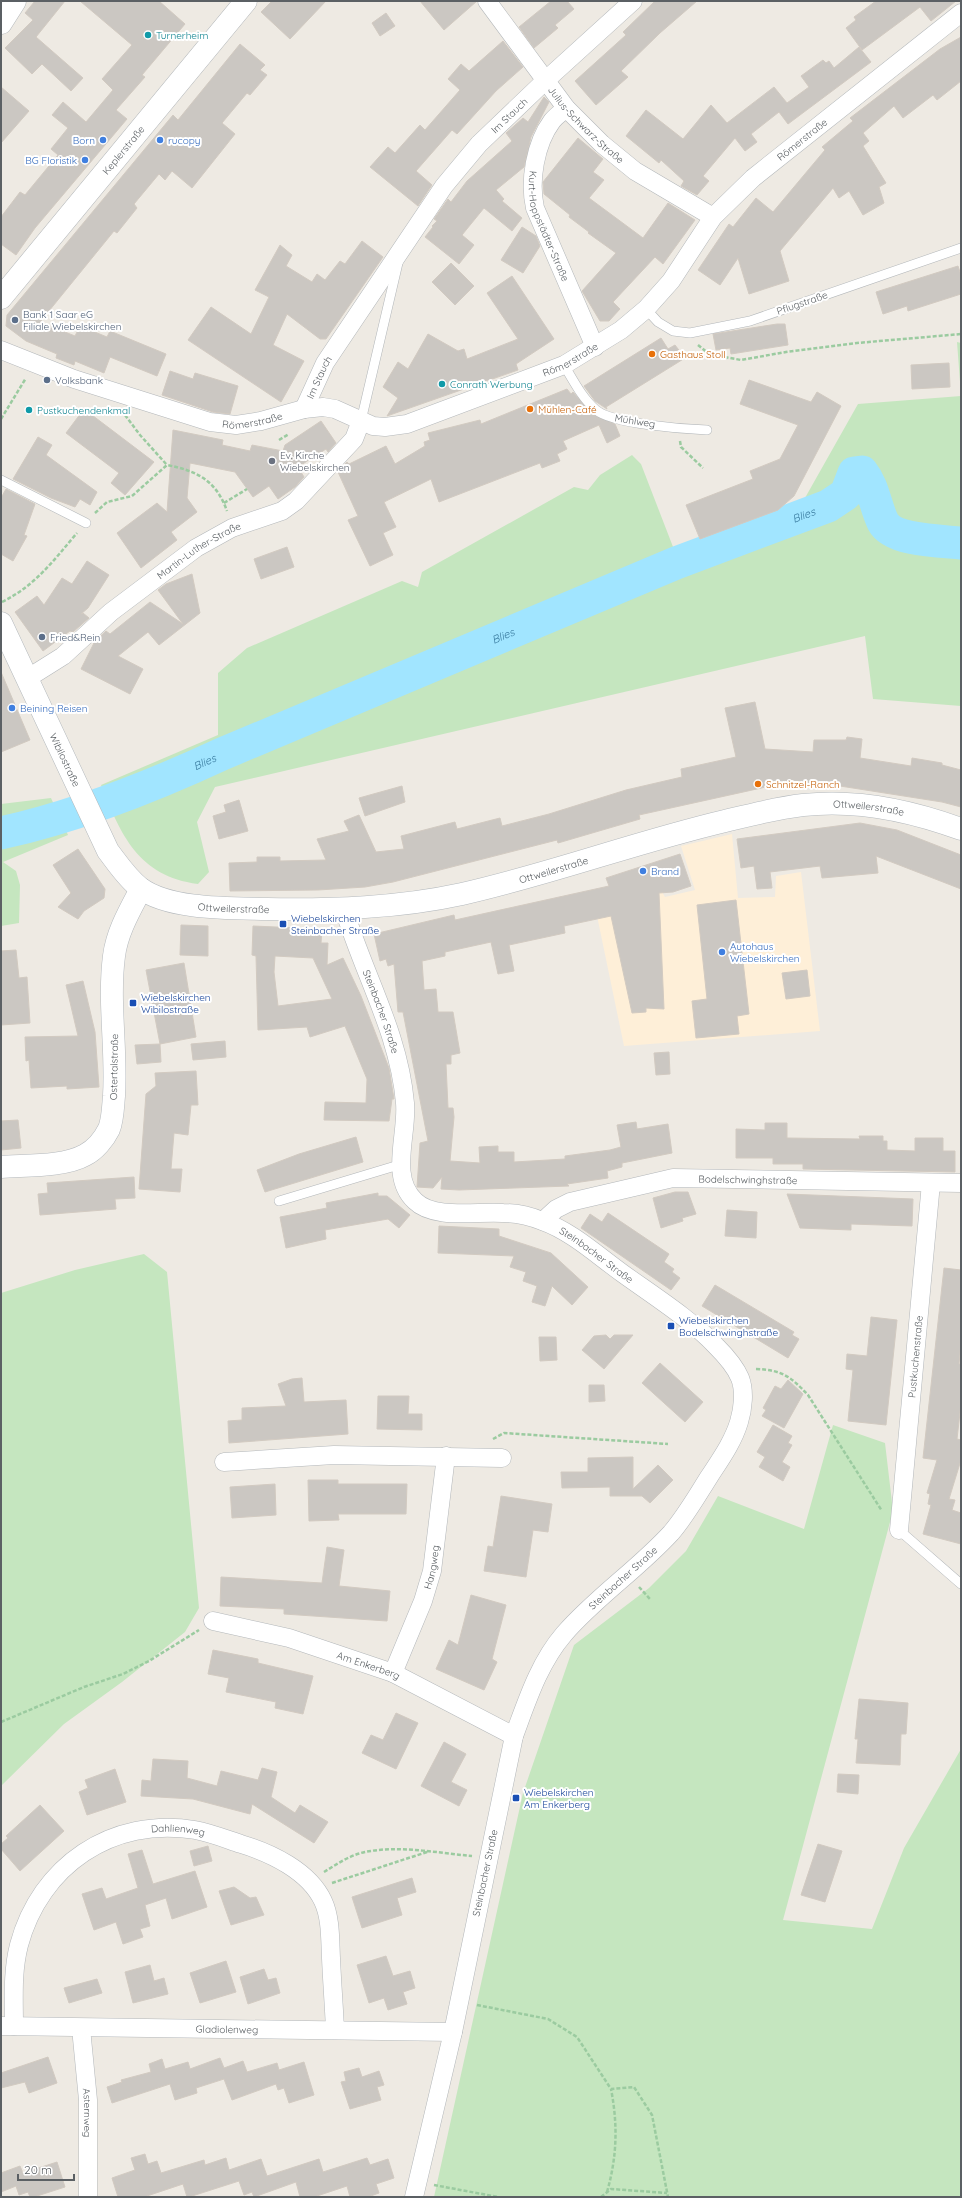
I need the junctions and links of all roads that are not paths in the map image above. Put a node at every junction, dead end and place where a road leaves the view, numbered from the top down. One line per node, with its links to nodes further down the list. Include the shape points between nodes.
1 (15, 1): 6 (main road)
2 (246, 1): 12 (main road, Keplerstraße)
3 (487, 1): 7 (street, Julius-Schwarz-Straße)
4 (633, 1): 7 (street, Im Stauch)
5 (961, 13): 9 (street, Römerstraße, via 753,178)
6 (1, 22)
7 (546, 80): 8 (street, Julius-Schwarz-Straße); 10 (street, Im Stauch, via 479,144 444,186)
8 (566, 108): 9 (street, Julius-Schwarz-Straße, via 602,144 635,171); 14 (street, Kurt-Hoppstädter-Straße, via 552,121 542,140 532,171 531,191 535,208)
9 (713, 217): 13 (street, Römerstraße, via 671,281)
10 (402, 246): 17 (street, Im Stauch, via 325,363); 18 (lane, Im Stauch)
11 (961, 248): 13 (lane, Pflugstraße, via 750,321 690,333 673,331 658,322)
12 (1, 298)
13 (646, 309): 14 (street, Römerstraße)
14 (595, 347): 16 (street, Römerstraße)
15 (1, 350): 17 (street, Römerstraße, via 74,378 210,422 236,425 267,420)
16 (564, 365): 18 (street, Römerstraße, via 407,424 385,427); 19 (lane, Mühlweg, via 586,400 597,411 609,417)
17 (304, 409): 18 (street, Römerstraße, via 335,409)
18 (361, 421): 23 (street, Martin-Luther-Straße, via 354,439 296,501 282,511 232,528 196,548 111,612 63,656)
19 (707, 430)
20 (1, 480): 21 (lane)
21 (86, 523)
22 (1, 623): 23 (main road, Wibilostraße)
23 (28, 678): 25 (main road, Wibilostraße, via 99,835 124,873)
24 (961, 829): 26 (main road, Ottweilerstraße, via 892,810 858,805 804,805 685,830 462,894 417,902)
25 (141, 889): 26 (main road, Ottweilerstraße, via 171,901 222,907); 28 (main road, Ostertalstraße, via 121,930 114,955 115,1071 109,1129 98,1145 85,1155 68,1162)
26 (344, 909): 27 (street, Steinbacher Straße, via 401,1067 406,1107)
27 (402, 1164): 31 (lane); 32 (street, Steinbacher Straße, via 402,1180 406,1190 415,1202 427,1209 442,1212 504,1212)
28 (1, 1167)
29 (931, 1182): 30 (street, Bodelschwinghstraße); 32 (street, Bodelschwinghstraße, via 673,1178 570,1202 556,1209); 36 (street, Pustkuchenstraße)
30 (961, 1183)
31 (279, 1201)
32 (543, 1221): 40 (street, Steinbacher Straße, via 566,1233 715,1344 741,1380 743,1401 738,1424 725,1452 673,1531 628,1574 598,1598 563,1635 549,1655 531,1689)
33 (446, 1456): 34 (street); 35 (street, via 334,1455); 39 (street, Hangweg, via 432,1570 423,1600)
34 (502, 1458)
35 (224, 1462)
36 (899, 1530): 37 (lane)
37 (961, 1584)
38 (213, 1621): 39 (street, Am Enkerberg, via 289,1638)
39 (393, 1673): 40 (street, Am Enkerberg)
40 (514, 1736): 44 (street, Steinbacher Straße)
41 (8, 2026): 42 (street, Gladiolenweg); 43 (street, Dahlienweg, via 18,1947 26,1923 54,1876 73,1859 100,1843 129,1832 160,1828 194,1830 258,1849 288,1865 311,1885 323,1901 330,1931)
42 (81, 2028): 43 (street, Gladiolenweg); 46 (street, Asternweg, via 88,2100)
43 (335, 2030): 44 (street, Gladiolenweg)
44 (453, 2032): 45 (street, Steinbacher Straße)
45 (416, 2190)
46 (88, 2197)

